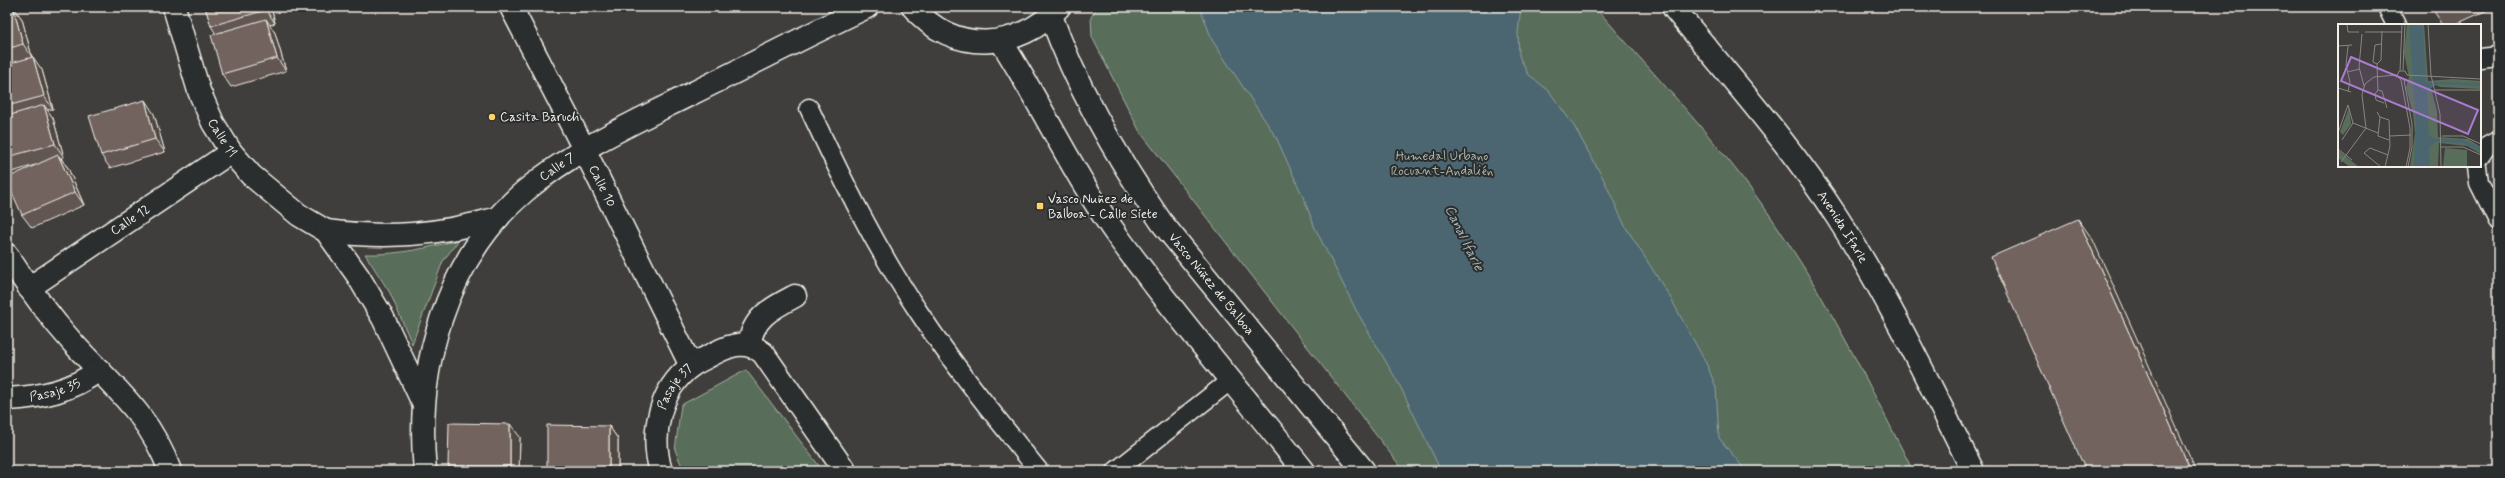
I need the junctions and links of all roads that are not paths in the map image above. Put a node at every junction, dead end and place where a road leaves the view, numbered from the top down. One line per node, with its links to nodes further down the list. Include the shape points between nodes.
1 (174, 7): 15 (street, Calle 11, via 199,91 213,123)
2 (510, 7): 14 (street, Calle 10)
3 (867, 7): 14 (street, Calle 7, via 636,122)
4 (913, 7): 9 (street, via 930,24 957,38)
5 (1673, 7): 38 (street, Avenida Ifarle, via 1770,126 1836,216 1893,313)
6 (2387, 7): 8 (lane)
7 (1055, 11): 9 (street, via 1036,28); 37 (street, Vasco Núñez de Balboa, via 1062,48 1091,109 1134,182 1193,264 1338,436)
8 (2396, 24)
9 (1001, 41): 27 (street, via 1024,76 1072,164 1121,241)
10 (2498, 56): 11 (lane)
11 (2481, 58)
12 (809, 108): 34 (lane, via 842,179 878,246 919,313 976,393)
13 (2498, 140): 16 (lane, via 2487,146)
14 (585, 151): 18 (street, Calle 7, via 553,169); 25 (street, Calle 10)
15 (231, 152): 20 (street, Calle 11, via 274,196); 22 (street, Calle 12)
16 (2481, 155)
17 (2477, 167): 19 (lane, via 2479,183)
18 (498, 218): 20 (street, Calle 11, via 445,231 409,236 367,236); 29 (street, Calle 7, via 476,247 446,306 428,366)
19 (2498, 221)
20 (326, 231): 29 (street, Calle 11, via 358,276 383,318)
21 (7, 255): 22 (street)
22 (29, 288): 26 (street, via 55,323)
23 (795, 296): 24 (street, via 760,318 752,329)
24 (749, 345): 25 (street, Pasaje 37, via 727,347); 33 (street, via 763,353)
25 (691, 366): 32 (street, Pasaje 37, via 668,393 661,409 656,442)
26 (99, 370): 28 (street, Pasaje 35, via 65,390 46,395); 30 (street, via 137,410 153,434)
27 (1231, 380): 35 (lane); 36 (street)
28 (7, 399)
29 (423, 403): 31 (street, Calle 7)
30 (170, 471)
31 (425, 471)
32 (661, 471)
33 (845, 471)
34 (1039, 471)
35 (1116, 471)
36 (1304, 471)
37 (1364, 471)
38 (1973, 471)

